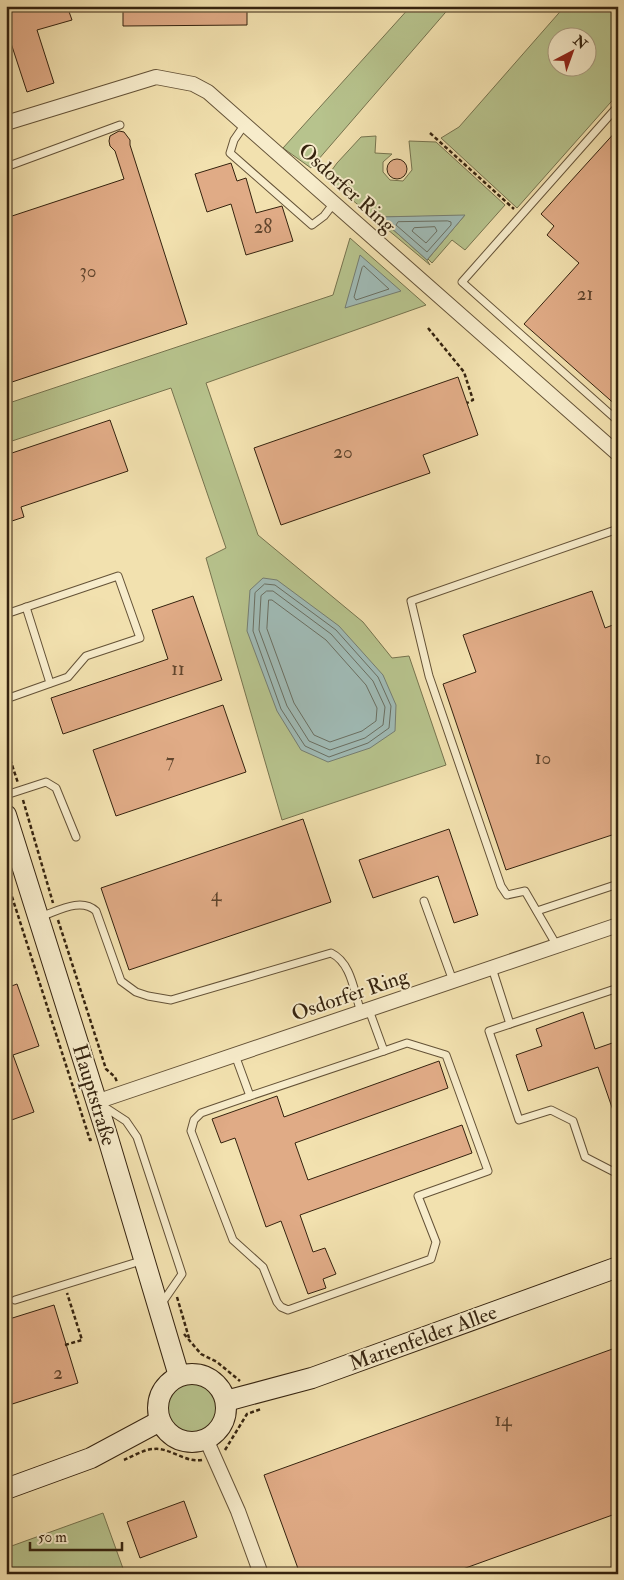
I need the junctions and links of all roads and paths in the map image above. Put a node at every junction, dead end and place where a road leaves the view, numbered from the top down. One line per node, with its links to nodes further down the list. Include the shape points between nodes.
1 (618, 106): 8 (lane)
2 (7, 120): 3 (street, Osdorfer Ring, via 156,77 193,84 208,92)
3 (245, 124): 7 (street, Osdorfer Ring); 7 (lane, via 230,153 312,225)
4 (120, 125): 6 (lane)
5 (430, 132): 8 (path)
6 (6, 166)
7 (334, 203): 12 (street, Osdorfer Ring)
8 (521, 215): 11 (lane, via 462,282)
9 (428, 328): 10 (path, via 464,372 473,400)
10 (467, 402)
11 (618, 421)
12 (618, 454)
13 (618, 529): 24 (lane, via 411,600 429,676 501,886 507,895 525,891)
14 (26, 608): 15 (lane); 16 (lane); 16 (lane, via 118,576 140,638 86,656 68,677)
15 (6, 614)
16 (50, 684): 17 (lane)
17 (6, 699)
18 (6, 795): 20 (lane, via 46,782 52,784)
19 (6, 815): 25 (street, Hauptstraße)
20 (76, 837)
21 (6, 878): 37 (path, via 90,1140)
22 (618, 884): 24 (lane)
23 (424, 901): 29 (lane)
24 (537, 912): 27 (lane)
25 (38, 918): 31 (lane, via 77,905 91,906 96,911 121,981 136,992 171,1000 331,953 346,965); 36 (street, Hauptstraße)
26 (618, 925): 27 (street, Osdorfer Ring)
27 (556, 946): 28 (street, Osdorfer Ring)
28 (492, 968): 29 (street, Osdorfer Ring); 32 (lane)
29 (452, 981): 31 (street, Osdorfer Ring)
30 (618, 988): 32 (lane)
31 (365, 1011): 33 (lane); 34 (street, Osdorfer Ring)
32 (510, 1024): 38 (lane, via 489,1031 519,1120 551,1110 573,1121 585,1158)
33 (384, 1051): 35 (lane); 35 (lane, via 407,1043 446,1055 488,1171 418,1196 436,1242 430,1259 288,1310 277,1302 263,1267 233,1240 192,1131 194,1120 201,1113)
34 (235, 1055): 35 (lane); 36 (street, Osdorfer Ring)
35 (250, 1096)
36 (96, 1102): 39 (street, Hauptstraße); 42 (lane, via 126,1121 137,1137 182,1274)
37 (97, 1138)
38 (618, 1174)
39 (144, 1260): 41 (lane); 44 (street, Hauptstraße)
40 (618, 1267): 49 (street, Marienfelder Allee)
41 (64, 1285): 43 (lane); 47 (path, via 82,1340)
42 (174, 1286): 44 (lane); 46 (path)
43 (15, 1300)
44 (159, 1308): 48 (street, Hauptstraße)
45 (182, 1333): 46 (path)
46 (189, 1339): 49 (path, via 201,1354 217,1362 240,1381)
47 (65, 1345)
48 (179, 1376): 49 (street, via 189,1373 208,1377); 50 (street, via 162,1390 158,1400)
49 (239, 1403): 51 (street, via 226,1412 223,1424)
50 (160, 1421): 51 (street, via 180,1440); 52 (street, via 91,1458)
51 (206, 1439): 54 (street, via 238,1511)
52 (6, 1489)
53 (618, 1570): 55 (lane)
54 (260, 1574)
55 (606, 1574)

